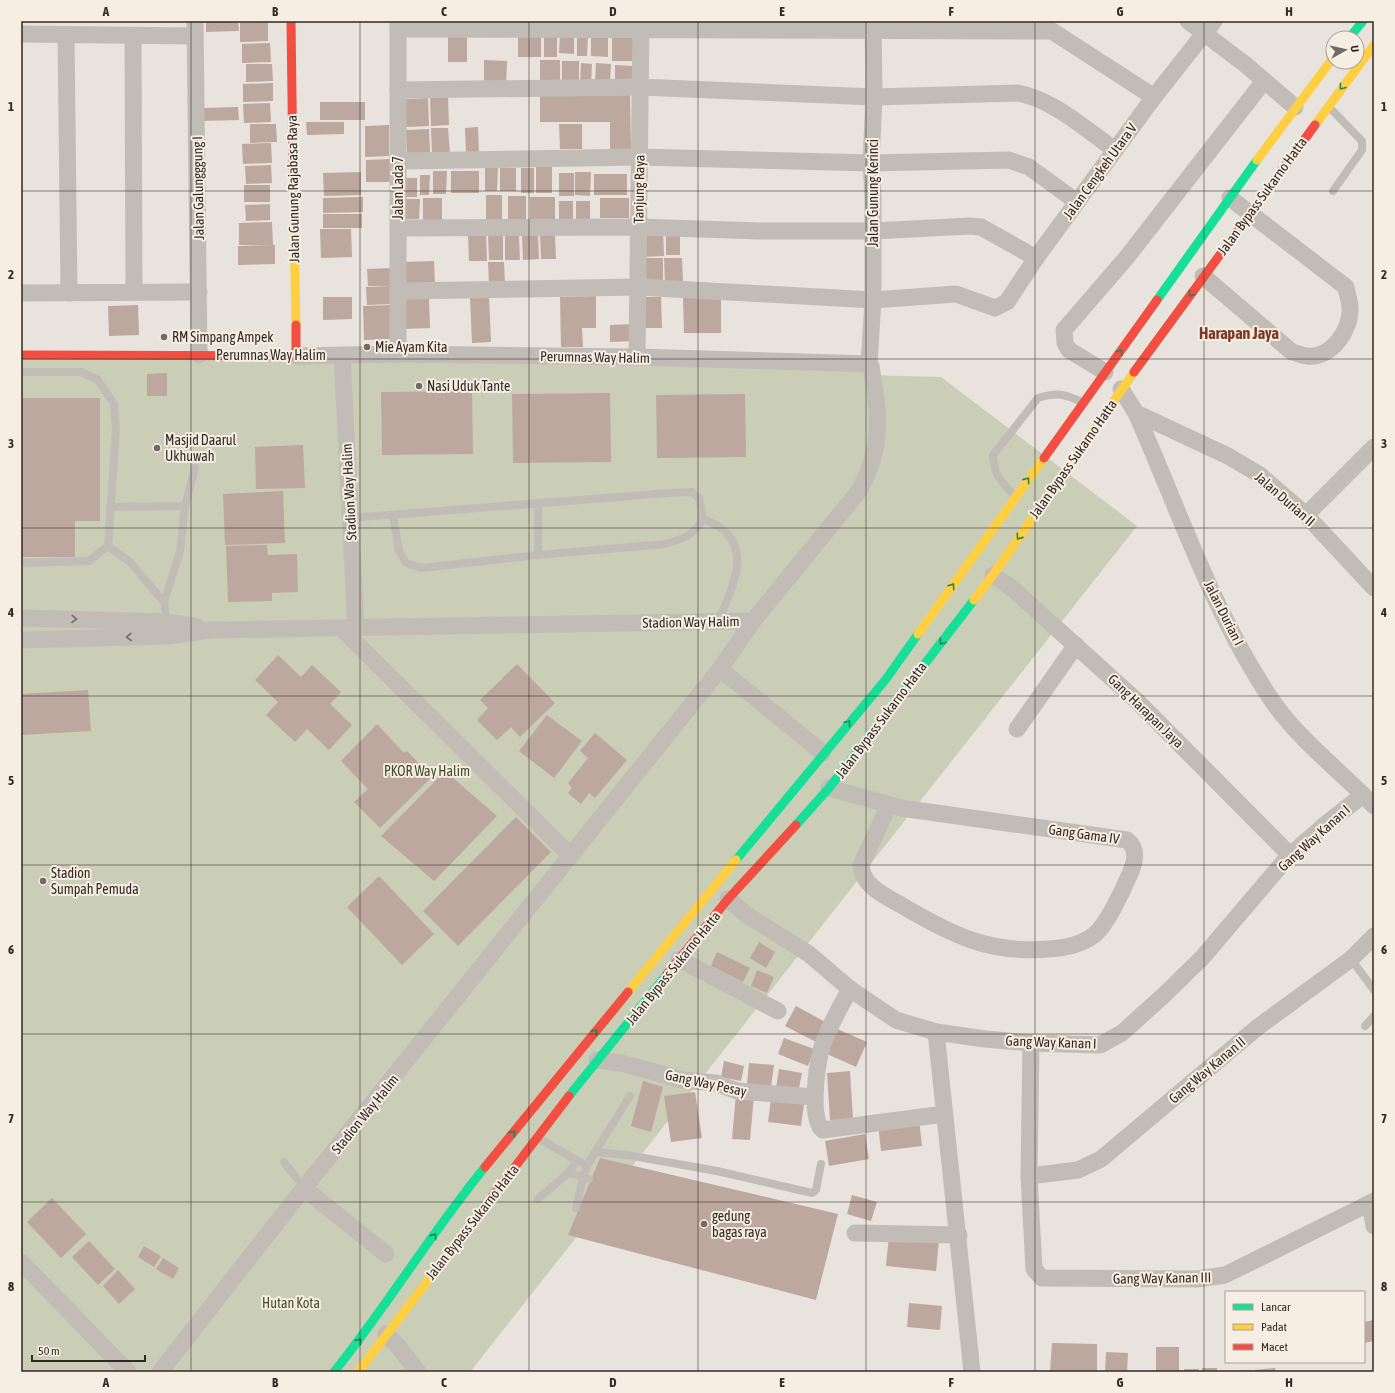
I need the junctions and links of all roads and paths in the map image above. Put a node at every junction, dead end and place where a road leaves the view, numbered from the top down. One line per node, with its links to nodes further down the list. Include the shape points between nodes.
1 (291, 21): 48 (main road, Jalan Gunung Rajabasa Raya)
2 (1188, 21): 7 (street)
3 (1363, 21): 9 (main road)
4 (398, 25): 5 (street); 17 (street, Jalan Lada 7)
5 (641, 26): 6 (street); 16 (street, Tanjung Raya)
6 (873, 26): 18 (street, Jalan Gunung Kerinci); 19 (street, via 1052,31)
7 (1210, 27): 15 (street); 19 (street, Jalan Cengkeh Utara V)
8 (195, 29): 12 (street); 40 (street, Jalan Galungggung I)
9 (1356, 30)
10 (21, 34): 11 (street)
11 (66, 35): 12 (street); 42 (street)
12 (133, 36): 39 (street)
13 (1374, 45): 20 (main road, Jalan Bypass Sukarno Hatta, one-way to 20)
14 (1325, 68): 21 (main road, Jalan Bypass Sukarno Hatta)
15 (1264, 81): 21 (street); 52 (street, via 1127,257 1064,330 1064,343 1069,350)
16 (640, 87): 17 (street); 18 (street); 24 (street, Tanjung Raya)
17 (398, 90): 25 (street, Jalan Lada 7)
18 (874, 97): 22 (street, via 1018,93 1034,96); 27 (street, Jalan Gunung Kerinci)
19 (1154, 98): 22 (street, Jalan Cengkeh Utara V)
20 (1328, 106): 26 (main road, Jalan Bypass Sukarno Hatta); 28 (lane, via 1362,141 1362,150)
21 (1295, 107): 23 (main road, Jalan Bypass Sukarno Hatta)
22 (1115, 150): 30 (street, Jalan Cengkeh Utara V)
23 (1271, 152): 26 (main road); 29 (main road, Jalan Bypass Sukarno Hatta)
24 (639, 157): 25 (street); 27 (street); 32 (street, Tanjung Raya)
25 (398, 161): 33 (street, Jalan Lada 7)
26 (1289, 162): 31 (main road, Jalan Bypass Sukarno Hatta)
27 (871, 163): 30 (street, via 1009,160 1029,167); 34 (street, Jalan Gunung Kerinci)
28 (1333, 191)
29 (1230, 198): 31 (street); 52 (main road, Jalan Bypass Sukarno Hatta, one-way to 29)
30 (1077, 202): 35 (street, Jalan Cengkeh Utara V)
31 (1252, 214): 36 (main road, Jalan Bypass Sukarno Hatta); 36 (street, via 1346,287 1350,309 1346,330 1332,348 1318,355 1308,356 1292,352)
32 (638, 227): 33 (street); 34 (street); 37 (street, Tanjung Raya)
33 (398, 228): 38 (street, Jalan Lada 7)
34 (873, 231): 35 (street, via 981,227); 43 (street, Jalan Gunung Kerinci)
35 (1036, 258): 43 (street, Jalan Cengkeh Utara V, via 1006,302 995,308 956,294)
36 (1204, 276): 53 (main road, Jalan Bypass Sukarno Hatta, one-way to 53)
37 (638, 287): 38 (street); 43 (street); 49 (street, Tanjung Raya)
38 (398, 291): 45 (street, Jalan Lada 7)
39 (134, 292): 40 (street); 42 (street)
40 (199, 292): 46 (street, Jalan Galungggung I)
41 (21, 293): 42 (street)
42 (69, 293)
43 (873, 300): 50 (street, Jalan Gunung Kerinci)
44 (21, 354): 46 (main road, Perumnas Way Halim)
45 (398, 354): 47 (street, Perumnas Way Halim); 49 (street, Perumnas Way Halim)
46 (199, 355): 48 (main road, Perumnas Way Halim)
47 (342, 355): 48 (street, Perumnas Way Halim); 64 (street, Stadion Way Halim)
48 (296, 356)
49 (637, 357): 50 (street, Perumnas Way Halim)
50 (868, 364): 74 (street, via 871,366 878,424 870,472 846,508)
51 (21, 372): 61 (lane, via 81,372 97,378 103,387 114,404 116,430)
52 (1105, 372): 54 (main road, Jalan Bypass Sukarno Hatta)
53 (1121, 389): 55 (street, Jalan Durian I); 69 (main road, Jalan Bypass Sukarno Hatta, one-way to 69)
54 (1083, 402): 58 (main road, Jalan Bypass Sukarno Hatta, one-way to 54); 58 (lane, via 1062,393 1038,398 993,455 997,478)
55 (1136, 413): 63 (street, Jalan Durian II, via 1228,456 1260,475); 85 (street, Jalan Durian I, via 1211,590 1239,645 1273,702 1289,722)
56 (1374, 447): 63 (street)
57 (196, 468): 60 (lane)
58 (1015, 497): 83 (main road, Jalan Bypass Sukarno Hatta, one-way to 58, via 886,679)
59 (538, 503): 62 (lane); 65 (lane, via 692,492 699,498); 67 (lane)
60 (185, 506): 61 (lane); 71 (lane, via 180,552)
61 (110, 507): 66 (lane)
62 (393, 514): 64 (lane); 67 (lane, via 399,551 406,563 421,568)
63 (1306, 515): 70 (street, Jalan Durian II)
64 (350, 518): 77 (street, Stadion Way Halim)
65 (702, 518): 67 (lane, via 693,533 665,544); 75 (lane, via 721,528 733,542 738,555 736,578)
66 (108, 546): 68 (lane, via 89,562); 71 (lane, via 130,562)
67 (538, 555)
68 (21, 563)
69 (993, 574): 80 (street, Gang Harapan Jaya); 84 (main road, Jalan Bypass Sukarno Hatta, one-way to 84)
70 (1374, 588)
71 (164, 602): 76 (lane)
72 (21, 618): 73 (street, Stadion Way Halim)
73 (42, 618): 76 (street, Stadion Way Halim, one-way to 76); 79 (street)
74 (752, 621): 75 (street, Stadion Way Halim); 81 (street, Stadion Way Halim)
75 (718, 622): 77 (street, Stadion Way Halim)
76 (168, 629): 77 (street, Stadion Way Halim); 79 (street, Stadion Way Halim, one-way to 79)
77 (349, 629): 88 (street)
78 (21, 640): 79 (street, Stadion Way Halim)
79 (42, 640)
80 (1076, 645): 82 (street); 87 (street, Gang Harapan Jaya, via 1138,701)
81 (720, 669): 83 (street); 88 (street, Stadion Way Halim)
82 (1017, 729)
83 (823, 753): 125 (main road, Jalan Bypass Sukarno Hatta, one-way to 83, via 366,1332 458,1200)
84 (829, 788): 86 (street, Gang Gama IV); 89 (main road, Jalan Bypass Sukarno Hatta)
85 (1370, 801): 87 (street, Gang Way Kanan I)
86 (889, 805): 86 (street, Gang Gama IV, via 1127,840 1136,855 1119,900 1095,935 1069,948 1010,950 980,944 931,923 878,892 864,879 861,865)
87 (1290, 855): 99 (street, Gang Way Kanan I, via 1202,958 1122,1032 1100,1045)
88 (571, 856): 113 (street, Stadion Way Halim)
89 (728, 900): 91 (main road, Jalan Bypass Sukarno Hatta); 93 (street, Gang Way Kanan I, via 809,954)
90 (1374, 936): 92 (street, Gang Way Kanan II)
91 (679, 959): 95 (street); 100 (main road, Jalan Bypass Sukarno Hatta)
92 (1351, 959): 94 (lane); 111 (street, Gang Way Kanan II, via 1258,1027 1101,1159 1078,1170)
93 (850, 989): 98 (street, Gang Way Kanan I, via 896,1020); 102 (street, via 821,1050)
94 (1374, 990)
95 (778, 1010)
96 (1374, 1016): 97 (lane)
97 (1365, 1026)
98 (936, 1032): 99 (street, Gang Way Kanan I); 103 (street)
99 (1031, 1043): 111 (street, Gang Way Kanan III)
100 (597, 1060): 102 (street, Gang Way Pesay, via 622,1063 682,1080 716,1083 737,1091); 104 (main road, Jalan Bypass Sukarno Hatta)
101 (630, 1096): 105 (lane)
102 (815, 1097): 103 (street, via 816,1122 823,1130)
103 (944, 1114): 119 (street)
104 (537, 1137): 106 (lane); 122 (main road, Jalan Bypass Sukarno Hatta)
105 (596, 1152): 108 (lane, via 628,1155 717,1171 812,1193 816,1190); 109 (lane)
106 (577, 1161): 109 (lane); 110 (lane)
107 (284, 1162): 113 (lane)
108 (821, 1164)
109 (587, 1166): 112 (lane)
110 (568, 1172): 112 (lane); 114 (lane)
111 (1029, 1176): 115 (street, Gang Way Kanan III, via 1034,1269 1042,1278 1053,1279 1216,1278)
112 (586, 1178): 116 (lane)
113 (305, 1189): 120 (street); 124 (street, Stadion Way Halim)
114 (538, 1199)
115 (1372, 1202): 117 (street)
116 (576, 1208)
117 (1374, 1226)
118 (855, 1234): 119 (street)
119 (959, 1234): 128 (street)
120 (386, 1254)
121 (21, 1262): 123 (street)
122 (386, 1334): 126 (main road, Jalan Bypass Sukarno Hatta); 127 (street)
123 (128, 1372)
124 (160, 1372)
125 (334, 1372)
126 (358, 1372)
127 (418, 1372)
128 (972, 1372)

